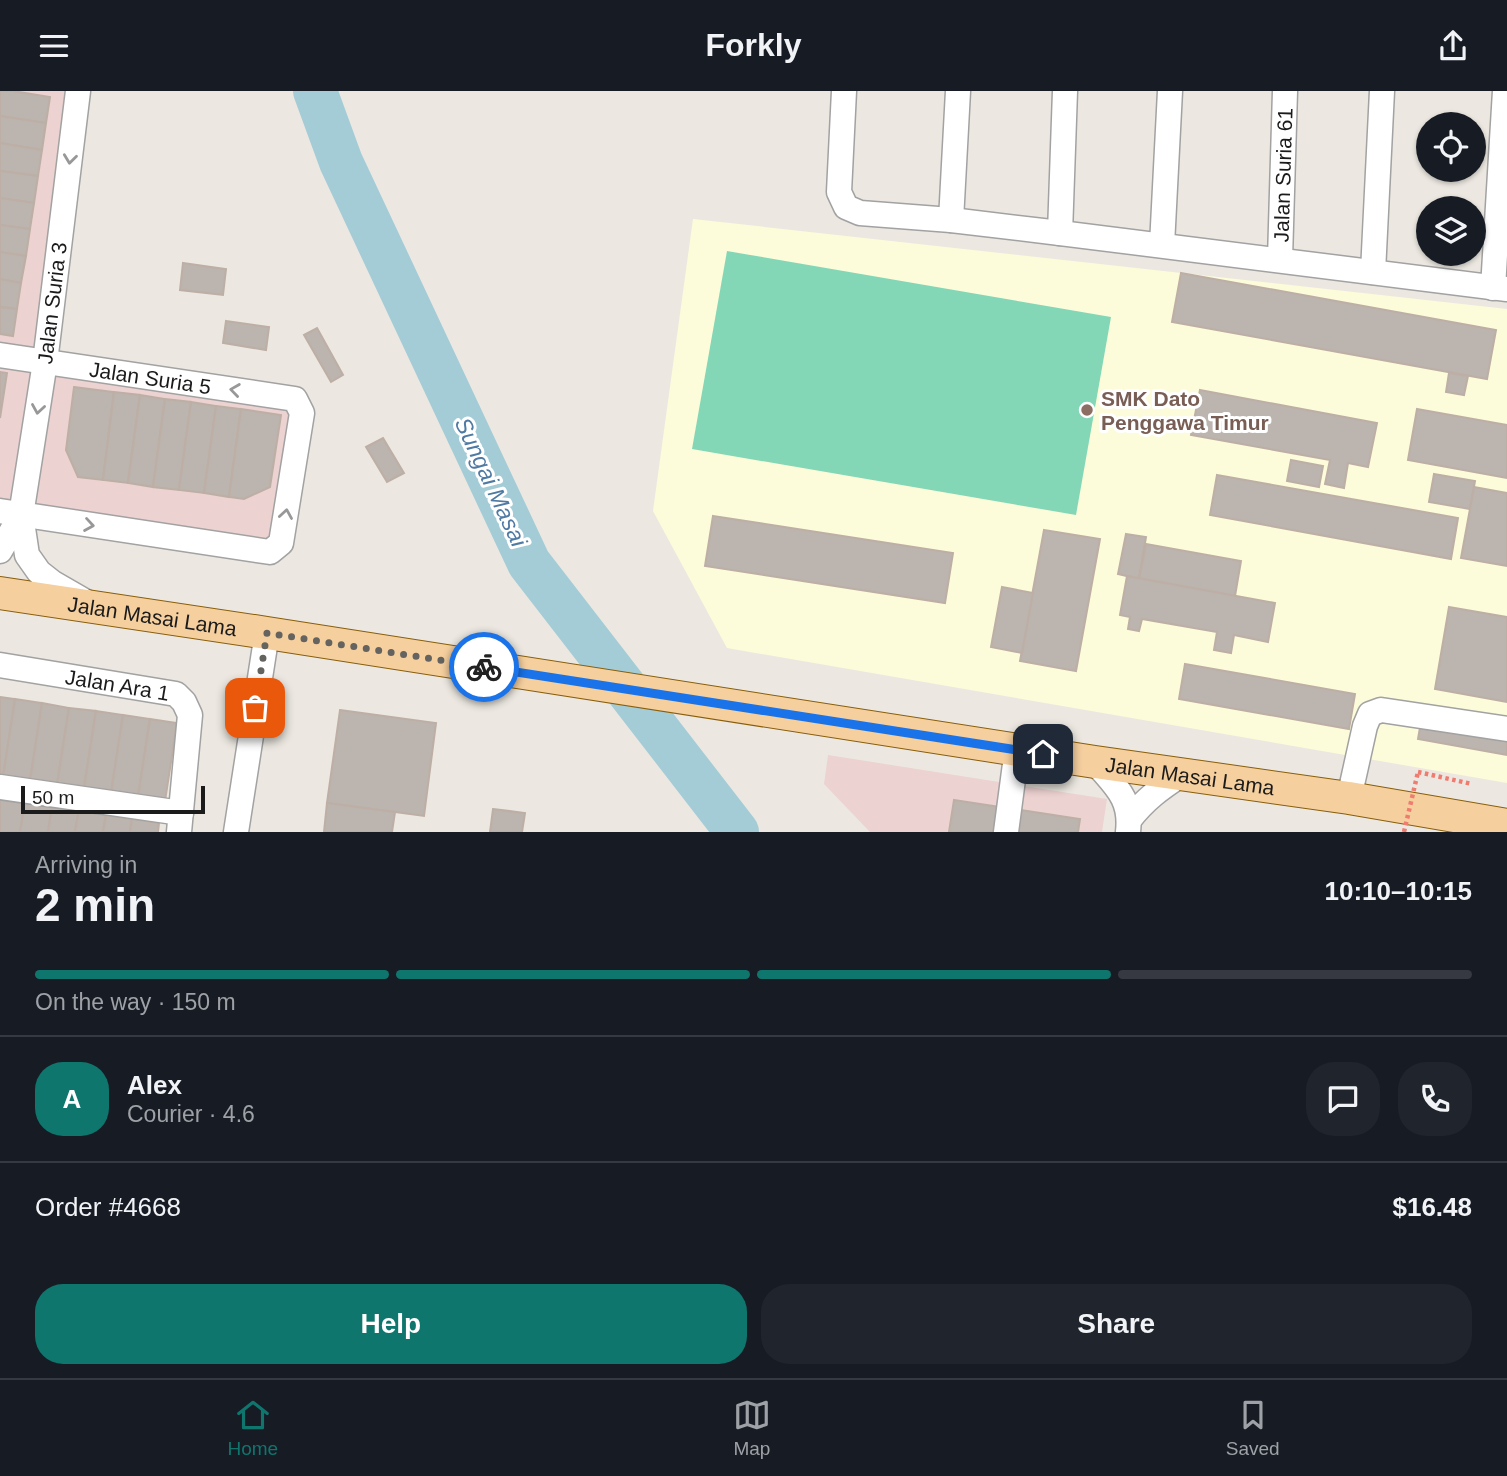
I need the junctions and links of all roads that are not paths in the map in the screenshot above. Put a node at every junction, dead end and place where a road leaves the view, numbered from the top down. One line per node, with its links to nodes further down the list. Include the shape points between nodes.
1 (78, 91): 17 (street, Jalan Suria 3, one-way to 17)
2 (844, 91): 10 (street, via 839,192 846,207 860,213)
3 (958, 91): 10 (street)
4 (1065, 91): 11 (street)
5 (1170, 91): 12 (street)
6 (1285, 91): 13 (street, Jalan Suria 61)
7 (1382, 91): 14 (street)
8 (1505, 91): 9 (street)
9 (1504, 156): 15 (street)
10 (951, 220): 11 (street)
11 (1060, 233): 12 (street)
12 (1162, 245): 13 (street)
13 (1280, 260): 14 (street)
14 (1373, 272): 15 (street)
15 (1500, 288)
16 (0, 355): 17 (street, Jalan Suria 5)
17 (45, 362): 18 (street, Jalan Suria 3, one-way to 18); 18 (street, Jalan Suria 5, one-way to 17, via 270,552 281,543 302,413 295,399)
18 (11, 513): 19 (street); 21 (street, Jalan Suria 3, via 27,555 39,572)
19 (0, 551)
20 (0, 593): 21 (main road, Jalan Masai Lama)
21 (96, 608): 22 (main road, Jalan Masai Lama)
22 (267, 633): 25 (main road, Jalan Masai Lama); 33 (street)
23 (0, 666): 30 (street, Jalan Ara 1, via 176,694 190,715)
24 (1507, 729): 29 (street, via 1381,709 1370,714 1365,726)
25 (1017, 749): 26 (main road, Jalan Masai Lama); 34 (street)
26 (1095, 762): 27 (main road, Jalan Masai Lama); 32 (street, via 1122,794)
27 (1182, 774): 29 (main road, Jalan Masai Lama); 32 (street, via 1141,804)
28 (0, 787): 30 (street)
29 (1349, 798): 31 (main road, Jalan Masai Lama)
30 (180, 822)
31 (1507, 825)
32 (1128, 826)
33 (236, 832)
34 (1006, 832)

